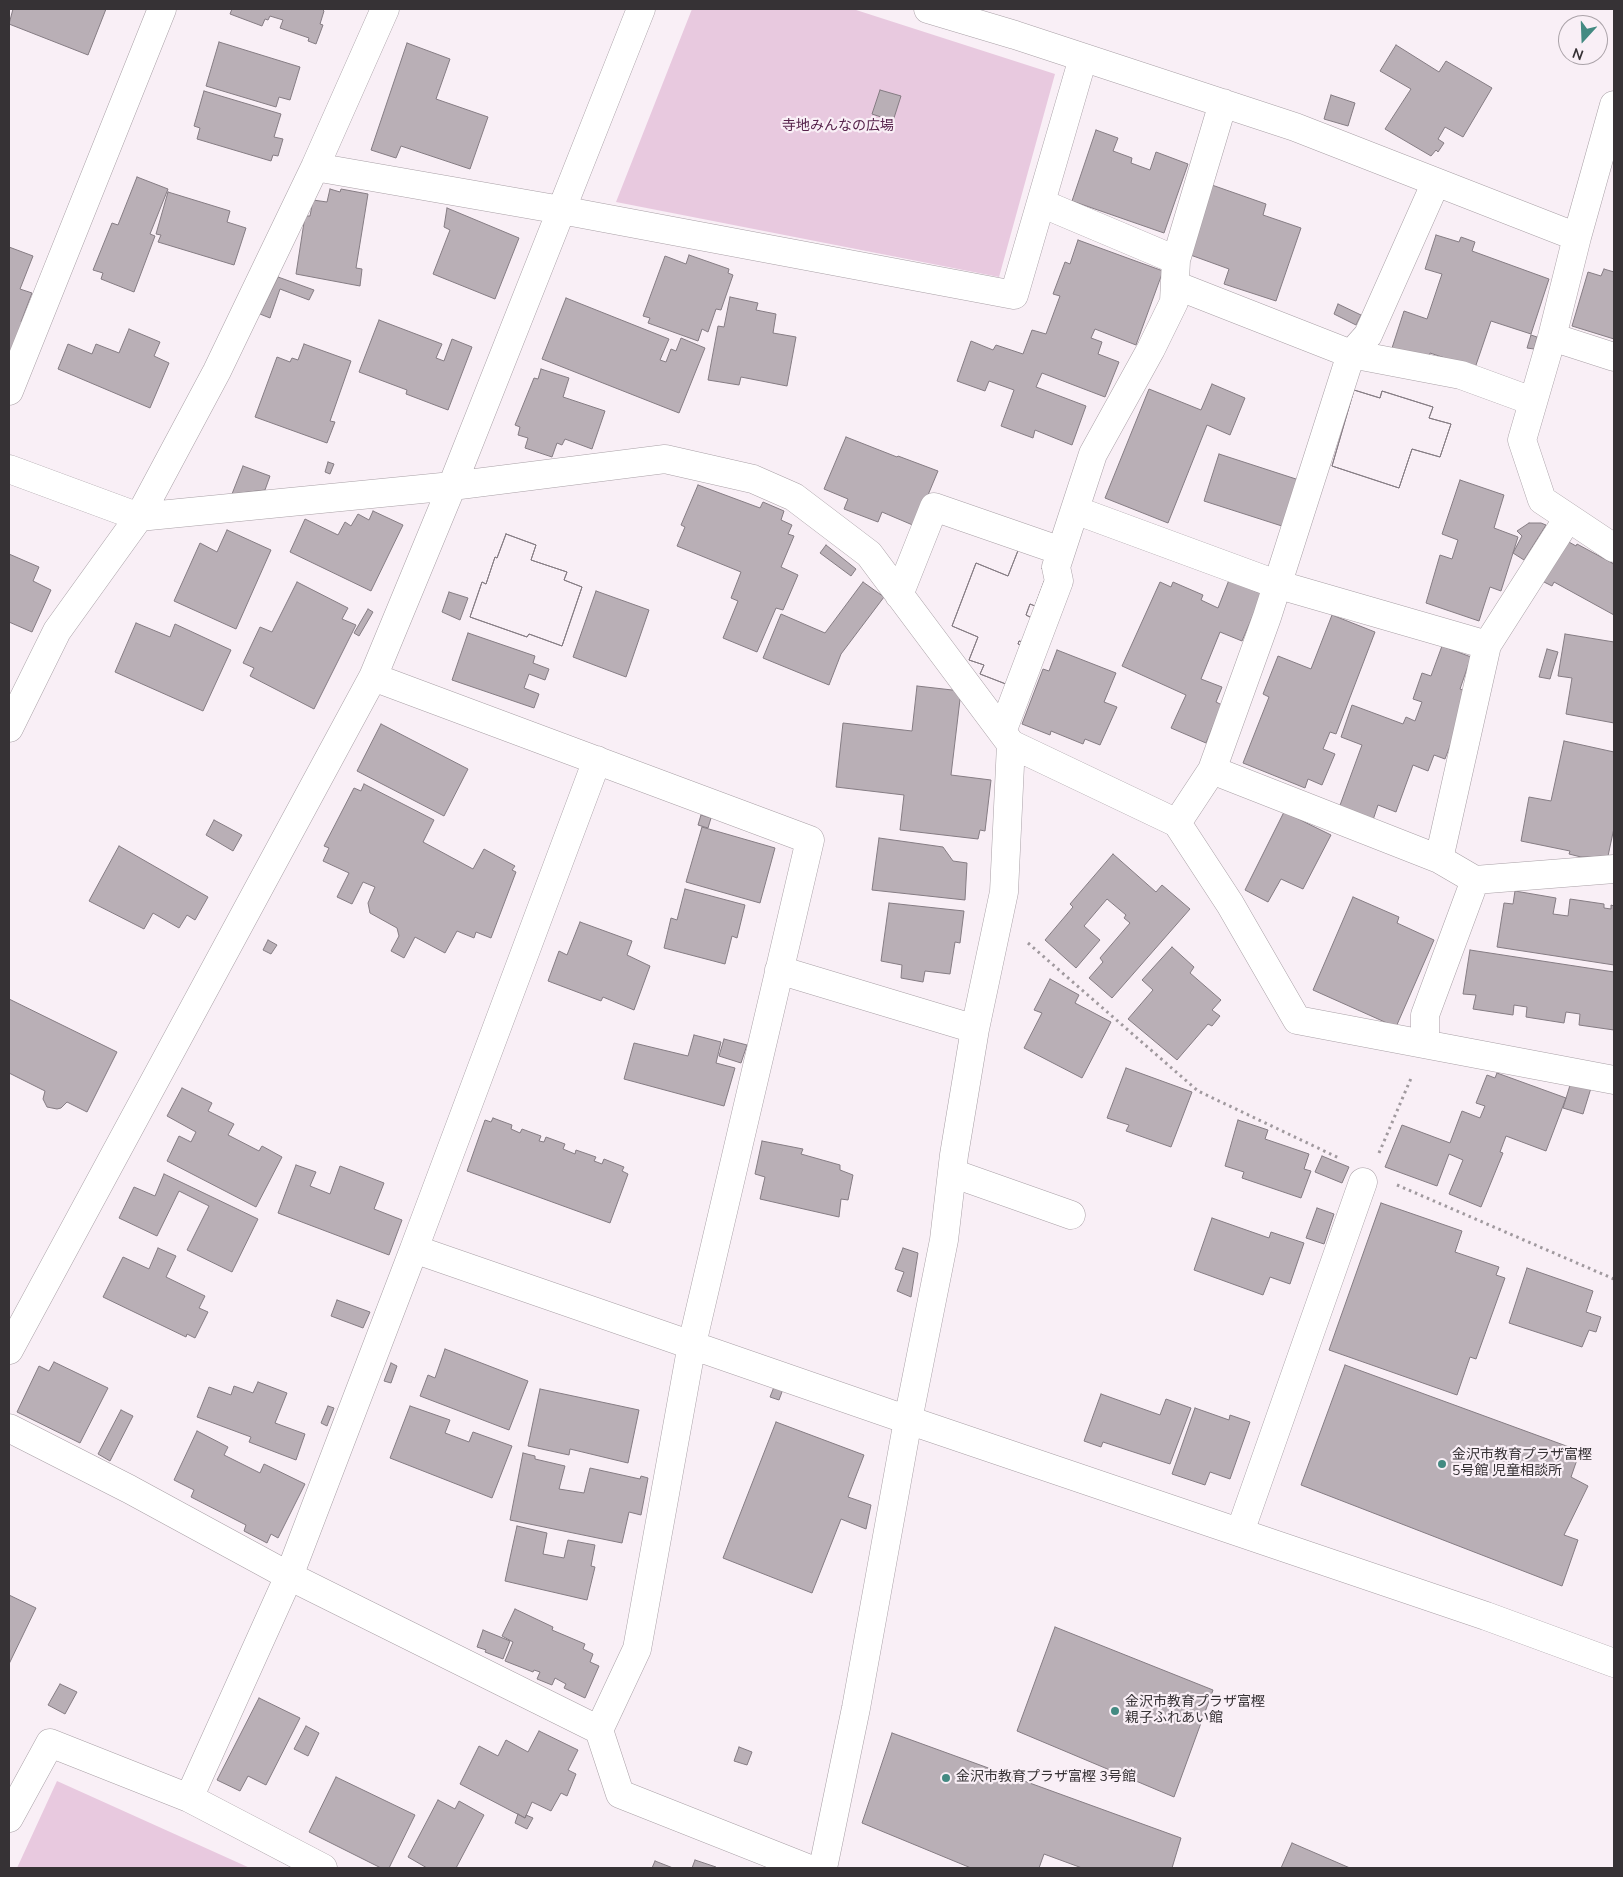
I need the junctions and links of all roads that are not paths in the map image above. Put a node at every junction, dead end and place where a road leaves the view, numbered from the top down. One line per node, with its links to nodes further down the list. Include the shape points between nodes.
1 (162, 9): 17 (street)
2 (385, 9): 8 (street)
3 (641, 9): 11 (street)
4 (928, 9): 5 (street)
5 (1083, 58): 6 (street); 10 (street)
6 (1223, 103): 9 (street, via 1296,127); 13 (street)
7 (1612, 118): 12 (street)
8 (315, 167): 11 (street); 22 (street, via 217,371)
9 (1436, 182): 12 (street); 15 (street, via 1368,335)
10 (1041, 203): 11 (street, via 1014,296); 13 (street)
11 (561, 210): 20 (street)
12 (1577, 237): 14 (street)
13 (1175, 272): 15 (street); 21 (street, via 1174,302 1093,454)
14 (1552, 337): 16 (street); 18 (street)
15 (1351, 354): 18 (street, via 1461,375); 26 (street)
16 (1614, 357)
17 (9, 390)
18 (1532, 401): 23 (street, via 1522,440 1542,500)
19 (9, 469): 22 (street)
20 (452, 486): 22 (street); 27 (street, via 665,459 753,479 794,497 870,554); 29 (street)
21 (1075, 510): 25 (street); 26 (street)
22 (139, 517): 30 (street, via 57,631)
23 (1568, 518): 24 (street); 28 (street)
24 (1614, 548)
25 (1061, 551): 27 (street, via 934,506); 31 (street, via 1056,567 1059,581)
26 (1276, 584): 28 (street); 33 (street)
27 (899, 595): 31 (street)
28 (1487, 645): 35 (street)
29 (373, 677): 32 (street); 47 (street)
30 (9, 728)
31 (1006, 738): 34 (street); 39 (street, via 1004,892)
32 (597, 760): 38 (street, via 810,840); 45 (street)
33 (1212, 770): 34 (street); 35 (street)
34 (1177, 823): 40 (street, via 1230,904 1297,1020)
35 (1440, 859): 37 (street)
36 (1614, 869): 37 (street)
37 (1474, 880): 40 (street, via 1425,1015)
38 (779, 970): 39 (street); 46 (street)
39 (975, 1029): 42 (street)
40 (1425, 1044): 41 (street)
41 (1614, 1080)
42 (952, 1173): 44 (street); 48 (street, via 944,1240)
43 (1366, 1178): 50 (street)
44 (1071, 1215)
45 (414, 1249): 46 (street); 51 (street)
46 (692, 1344): 48 (street); 53 (street, via 637,1649)
47 (9, 1350)
48 (908, 1420): 50 (street); 58 (street)
49 (9, 1428): 51 (street)
50 (1240, 1532): 52 (street)
51 (289, 1576): 53 (street); 54 (street)
52 (1614, 1663)
53 (599, 1730): 57 (street, via 620,1794)
54 (188, 1798): 55 (street, via 50,1743); 56 (street)
55 (9, 1818)
56 (323, 1868)
57 (807, 1868)
58 (824, 1868)

